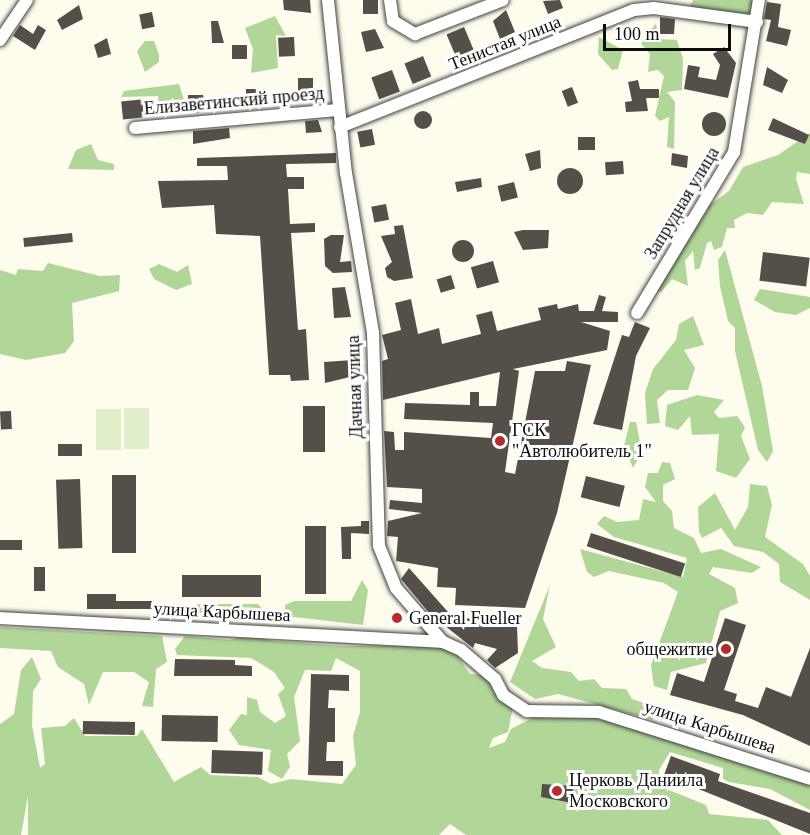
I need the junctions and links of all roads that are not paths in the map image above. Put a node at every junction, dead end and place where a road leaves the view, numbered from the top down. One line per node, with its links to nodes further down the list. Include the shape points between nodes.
1 (27, 0): 7 (street)
2 (328, 0): 8 (street, Дачная улица)
3 (390, 0): 4 (street, via 393,21 416,34)
4 (503, 0)
5 (759, 0): 6 (street, Запрудная улица)
6 (758, 22): 9 (street, Тенистая улица, via 654,8 634,10); 11 (street, Запрудная улица, via 745,107 726,171)
7 (0, 40)
8 (337, 110): 9 (street, Дачная улица); 10 (street, Елизаветинский проезд)
9 (340, 127): 13 (street, Дачная улица, via 373,333 379,546 396,588)
10 (135, 128)
11 (637, 313)
12 (0, 618): 13 (street, улица Карбышева)
13 (442, 642): 14 (street, Дачная улица, via 462,650 495,679 503,695)
14 (527, 711): 15 (street, улица Карбышева, via 599,712)
15 (810, 779)

